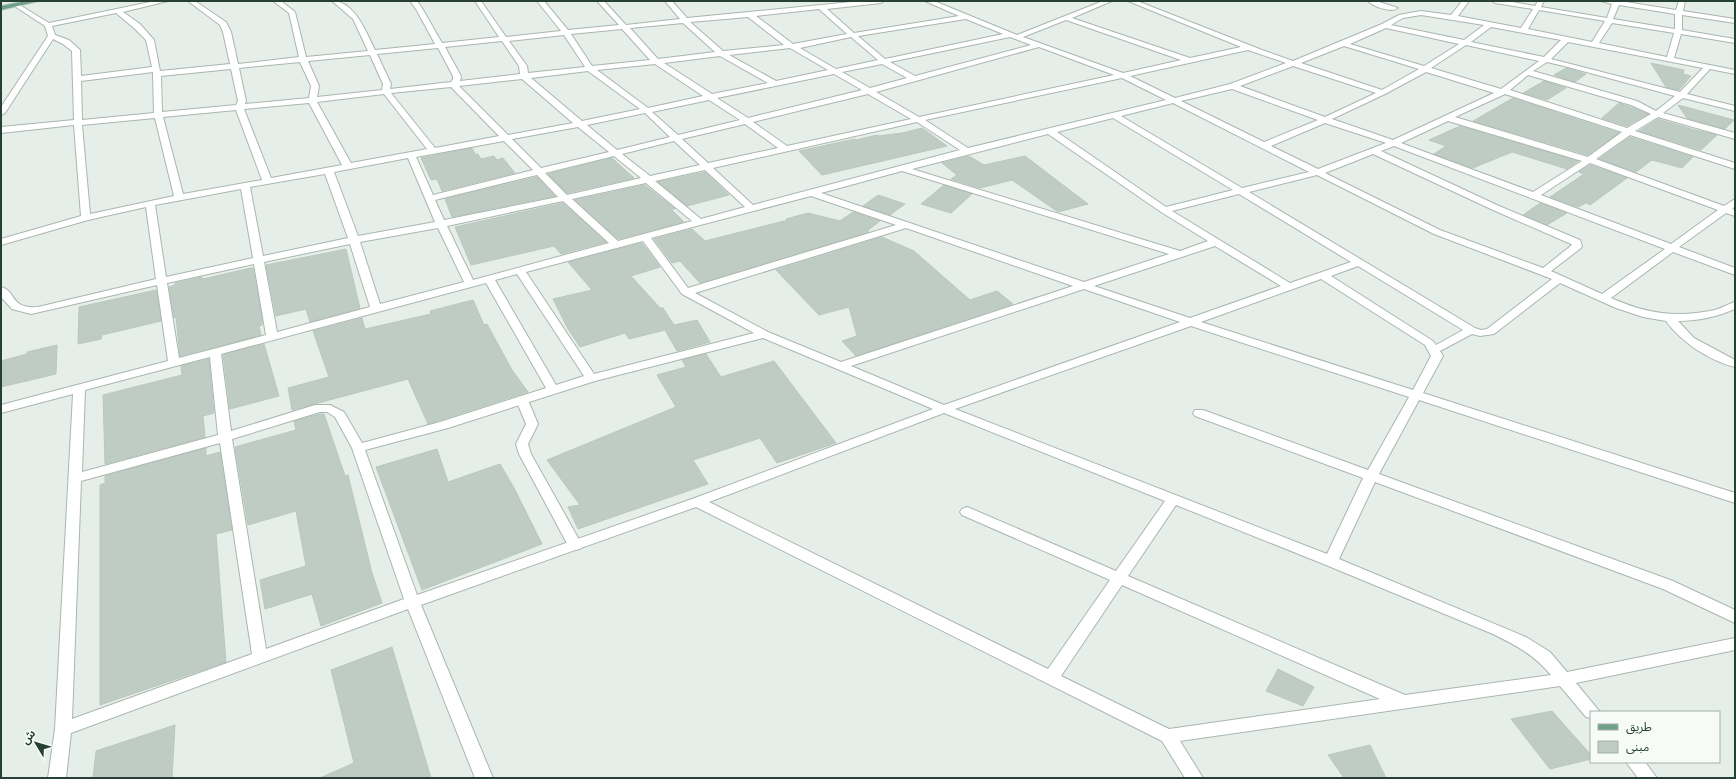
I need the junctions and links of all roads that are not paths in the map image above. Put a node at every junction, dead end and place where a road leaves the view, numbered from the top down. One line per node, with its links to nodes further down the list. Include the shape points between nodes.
1 (36, 1): 22 (main road)
2 (165, 1): 27 (street)
3 (191, 1): 65 (street, via 223,24)
4 (276, 1): 58 (street, via 292,12)
5 (337, 1): 56 (street, via 356,18)
6 (413, 1): 51 (street, via 420,8)
7 (478, 1): 47 (street)
8 (540, 1): 42 (street)
9 (600, 1): 39 (street)
10 (668, 1): 35 (street)
11 (881, 1): 23 (street)
12 (928, 1): 30 (street)
13 (1109, 1): 32 (street)
14 (1131, 1): 55 (street)
15 (1371, 1): 25 (street, via 1381,6)
16 (1466, 1): 31 (street)
17 (1495, 1): 26 (street)
18 (1541, 1): 26 (street)
19 (1604, 1): 21 (street)
20 (1682, 1): 28 (street)
21 (1617, 2): 28 (street); 33 (street)
22 (16, 5): 24 (main road); 36 (street)
23 (818, 7): 29 (street); 44 (street)
24 (1, 8)
25 (1397, 8): 31 (street); 38 (street)
26 (1537, 9): 33 (street); 40 (street)
27 (118, 11): 36 (street); 70 (street, via 150,40)
28 (1679, 12): 34 (street); 41 (street)
29 (749, 14): 35 (street); 54 (street)
30 (966, 17): 44 (street); 45 (street)
31 (1453, 17): 37 (street)
32 (1066, 18): 45 (street); 63 (street)
33 (1609, 20): 41 (street); 53 (street)
34 (1735, 21)
35 (686, 22): 39 (street); 57 (street)
36 (48, 24): 43 (street)
37 (1490, 24): 40 (street); 50 (street)
38 (1385, 26): 49 (street); 50 (street)
39 (626, 27): 42 (street); 62 (street)
40 (1523, 31): 46 (street)
41 (1678, 32): 48 (street); 61 (street)
42 (566, 33): 47 (street); 68 (street)
43 (52, 36): 75 (street, via 76,50); 91 (street)
44 (852, 36): 54 (street); 59 (street)
45 (1014, 36): 52 (street); 59 (street)
46 (1566, 39): 53 (street); 60 (street)
47 (504, 40): 51 (street); 73 (street, via 523,66)
48 (1735, 41)
49 (1344, 44): 64 (street); 67 (street)
50 (1466, 44): 60 (street); 67 (street)
51 (440, 45): 56 (street); 78 (street, via 457,76)
52 (1038, 45): 74 (street); 76 (street)
53 (1594, 45): 61 (street)
54 (791, 46): 57 (street); 69 (street)
55 (1249, 48): 63 (street); 64 (street)
56 (373, 52): 58 (street); 82 (street, via 387,84)
57 (721, 54): 62 (street); 77 (street)
58 (303, 59): 65 (street); 86 (street, via 315,86)
59 (883, 60): 69 (street); 76 (street)
60 (1545, 60): 71 (street); 84 (street)
61 (1670, 60): 66 (street)
62 (656, 61): 68 (street); 85 (street)
63 (1191, 61): 74 (street)
64 (1292, 64): 79 (street); 83 (street)
65 (234, 66): 70 (street); 88 (street, via 242,101)
66 (1708, 67): 72 (street); 84 (street)
67 (1426, 68): 81 (street); 83 (street)
68 (590, 69): 73 (street); 90 (street)
69 (834, 71): 77 (street); 80 (street)
70 (156, 72): 75 (street); 93 (street)
71 (1527, 72): 81 (street); 92 (street, via 1634,103)
72 (1735, 72)
73 (524, 76): 78 (street); 100 (street)
74 (1125, 76): 87 (street); 97 (street)
75 (77, 78): 99 (street)
76 (912, 78): 80 (street)
77 (774, 83): 85 (street)
78 (453, 84): 82 (street); 105 (street)
79 (1233, 86): 87 (street); 98 (street)
80 (869, 90): 96 (street); 97 (street)
81 (1503, 91): 95 (street); 103 (street)
82 (386, 92): 86 (street); 110 (street)
83 (1381, 92): 98 (street)
84 (1681, 95): 89 (street); 92 (street)
85 (709, 97): 90 (street); 96 (street)
86 (312, 100): 88 (street); 117 (street)
87 (1176, 100): 94 (street); 108 (street)
88 (239, 107): 93 (street); 124 (street)
89 (1735, 108)
90 (646, 110): 100 (street); 106 (street)
91 (1, 112)
92 (1657, 114): 103 (street); 104 (street)
93 (158, 115): 99 (street); 129 (street)
94 (1114, 115): 102 (street); 126 (street)
95 (1448, 118): 107 (street); 115 (street)
96 (745, 120): 106 (street); 109 (street)
97 (919, 120): 109 (street); 111 (street)
98 (1325, 120): 107 (street); 108 (street)
99 (78, 122): 101 (street); 137 (street)
100 (580, 124): 105 (street); 113 (street)
101 (1, 130)
102 (1050, 131): 111 (street); 135 (street)
103 (1629, 131): 115 (street); 116 (street)
104 (1735, 136)
105 (505, 137): 110 (street); 121 (street)
106 (675, 138): 113 (street); 118 (street)
107 (1394, 143): 112 (street); 128 (street)
108 (1265, 145): 122 (street)
109 (785, 149): 118 (street)
110 (433, 151): 114 (street)
111 (967, 151): 119 (street)
112 (1373, 151): 122 (street); 151 (street, via 1576,242 1577,246)
113 (613, 152): 121 (street); 123 (street)
114 (412, 155): 117 (street); 130 (street)
115 (1589, 160): 128 (street); 136 (street)
116 (1735, 166)
117 (348, 167): 120 (street)
118 (706, 167): 123 (street); 134 (street)
119 (904, 169): 127 (street); 147 (street)
120 (329, 171): 124 (street); 142 (street)
121 (540, 172): 130 (street); 131 (street)
122 (1319, 172): 126 (street); 151 (street, via 1437,232)
123 (650, 179): 131 (street); 138 (street)
124 (267, 180): 125 (street)
125 (245, 184): 129 (street); 148 (street)
126 (1240, 192): 135 (street); 149 (street)
127 (812, 193): 134 (street); 140 (street)
128 (1534, 196): 146 (street)
129 (179, 197): 133 (street)
130 (431, 198): 139 (street)
131 (565, 198): 139 (street); 145 (street)
132 (1735, 202): 136 (street)
133 (150, 203): 137 (street); 156 (street)
134 (752, 209): 138 (street)
135 (1164, 210): 144 (street)
136 (1730, 211): 146 (street)
137 (86, 218): 143 (street)
138 (700, 223): 141 (street)
139 (441, 224): 142 (street); 157 (street)
140 (906, 225): 158 (street); 161 (street)
141 (645, 237): 145 (street); 161 (street)
142 (354, 240): 148 (street); 164 (street)
143 (1, 242)
144 (1216, 242): 147 (street); 159 (street)
145 (617, 245): 150 (street)
146 (1672, 248): 152 (street); 162 (street)
147 (1180, 254): 158 (street)
148 (258, 261): 156 (street); 169 (street)
149 (1357, 263): 153 (street); 167 (street)
150 (520, 271): 155 (street); 175 (street)
151 (1544, 272): 154 (street)
152 (1735, 272)
153 (1322, 275): 159 (street); 170 (street, via 1429,343)
154 (1560, 278): 162 (street); 167 (street, via 1490,332 1480,333)
155 (489, 279): 157 (street); 177 (street)
156 (160, 281): 160 (street, via 28,311 16,309); 172 (street)
157 (470, 284): 164 (street)
158 (1083, 286): 166 (street); 174 (street)
159 (1289, 287): 166 (street)
160 (1, 290)
161 (686, 292): 168 (street)
162 (1604, 298): 165 (street, via 1643,314)
163 (1733, 308): 165 (street, via 1689,318)
164 (376, 310): 169 (street)
165 (1670, 318): 173 (street, via 1675,327 1689,340)
166 (1191, 322): 178 (street); 181 (street)
167 (1471, 330): 170 (street)
168 (764, 334): 174 (street); 175 (street)
169 (272, 336): 171 (street)
170 (1434, 350): 178 (street, via 1437,356)
171 (215, 352): 172 (street); 183 (street)
172 (174, 363): 176 (street)
173 (1735, 364)
174 (840, 366): 181 (street)
175 (591, 378): 177 (street)
176 (79, 389): 180 (street); 186 (street)
177 (553, 390): 179 (street)
178 (1415, 395): 185 (street); 187 (street)
179 (522, 400): 184 (street, via 444,425); 191 (street, via 532,424 522,444 525,454)
180 (1, 409)
181 (944, 409): 188 (street); 189 (street)
182 (1199, 413): 185 (street)
183 (224, 437): 184 (street, via 324,408 340,415); 186 (street); 197 (street)
184 (358, 448): 194 (street)
185 (1371, 476): 192 (street); 195 (street, via 1668,585)
186 (76, 478): 202 (street)
187 (1735, 498)
188 (1173, 499): 192 (street); 193 (street)
189 (697, 502): 191 (street); 198 (street)
190 (967, 512): 193 (street)
191 (575, 546): 194 (street)
192 (1330, 560): 199 (street, via 1521,641 1544,656)
193 (1119, 578): 198 (street); 200 (street)
194 (412, 602): 197 (street); 206 (street)
195 (1735, 617)
196 (1735, 644): 199 (street)
197 (260, 657): 202 (street)
198 (1052, 678): 203 (street)
199 (1564, 678): 200 (street); 201 (street)
200 (1404, 702): 203 (street)
201 (1591, 711)
202 (63, 729): 205 (street)
203 (1168, 736): 207 (street)
204 (1636, 763): 208 (street)
205 (57, 778)
206 (484, 778)
207 (1194, 778)
208 (1648, 778)

